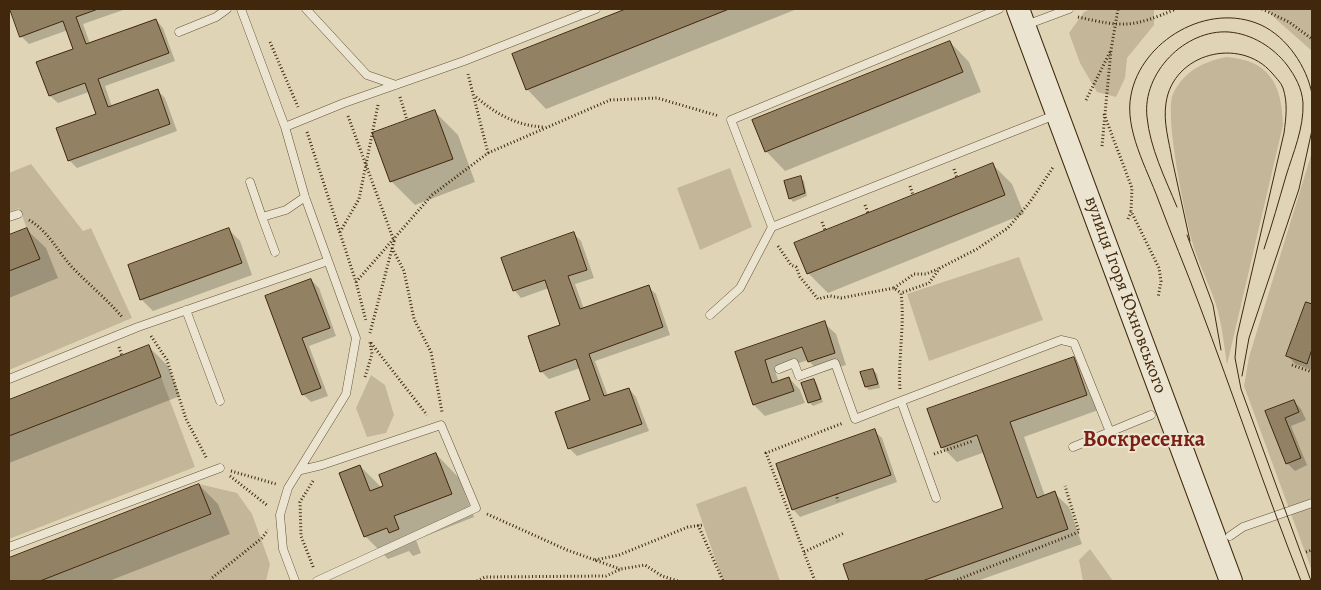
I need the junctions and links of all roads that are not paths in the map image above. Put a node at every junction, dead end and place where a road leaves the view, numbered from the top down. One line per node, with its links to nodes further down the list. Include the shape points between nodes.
1 (227, 9): 8 (lane)
2 (241, 9): 11 (lane)
3 (306, 9): 9 (lane, via 367,75)
4 (596, 9): 9 (lane)
5 (999, 9): 17 (lane, via 731,120)
6 (1069, 9): 7 (lane)
7 (1021, 18): 10 (street, вулиця Ігоря Юхновського)
8 (179, 32)
9 (396, 85): 11 (lane)
10 (1057, 114): 17 (lane); 37 (street, вулиця Ігоря Юхновського)
11 (285, 127): 13 (lane)
12 (250, 182): 16 (lane)
13 (306, 197): 16 (lane, via 286,210); 19 (lane)
14 (18, 214): 15 (lane)
15 (9, 217)
16 (262, 217): 18 (lane)
17 (771, 230): 21 (lane, via 740,288)
18 (275, 252)
19 (328, 261): 20 (lane); 30 (lane, via 356,338 346,394)
20 (186, 310): 23 (lane); 24 (lane)
21 (710, 315)
22 (778, 369): 25 (lane, via 794,363 799,376 835,363 855,419)
23 (9, 379)
24 (220, 401)
25 (901, 401): 27 (lane, via 1061,340 1074,343); 31 (lane)
26 (1151, 415): 27 (lane)
27 (1110, 432): 28 (lane)
28 (1073, 447)
29 (217, 469): 34 (lane)
30 (301, 470): 35 (lane, via 288,488 280,515 283,549); 36 (lane, via 440,426 476,508)
31 (936, 498)
32 (1312, 503): 33 (lane, via 1243,528)
33 (1230, 536)
34 (9, 547)
35 (295, 581)
36 (317, 581)
37 (1231, 581)

